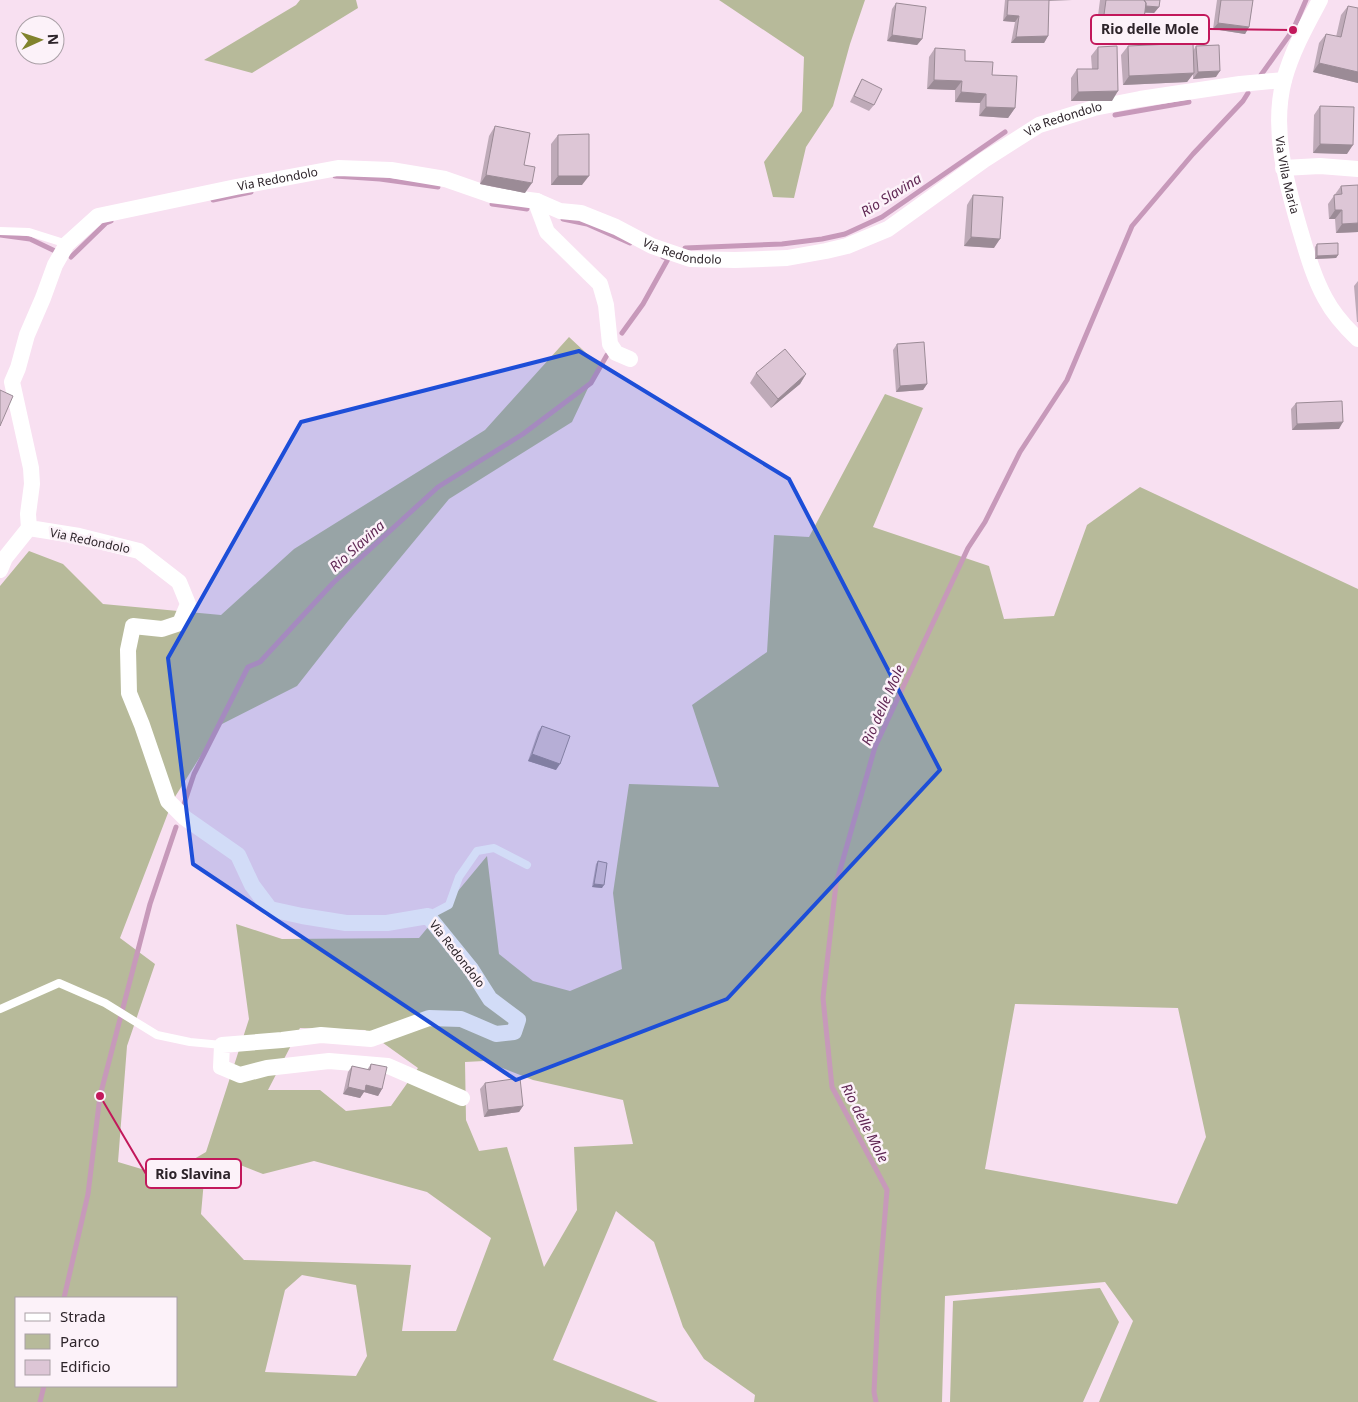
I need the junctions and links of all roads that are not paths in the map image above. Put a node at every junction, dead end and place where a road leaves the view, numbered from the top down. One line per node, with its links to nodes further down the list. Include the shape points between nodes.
1 (1320, 0): 2 (street, Via Villa Maria, via 1296,46)
2 (1284, 80): 3 (street, Via Villa Maria, via 1279,114); 5 (street, Via Redondolo, via 1140,99 1094,108 1040,125 888,229 853,244 787,258 690,259 652,246 581,213 560,211)
3 (1283, 168): 4 (street); 8 (street, Via Villa Maria, via 1312,271 1325,299)
4 (1358, 169)
5 (537, 201): 7 (street, Via Redondolo, via 491,195 445,179 338,168 98,216); 9 (street, via 547,232 600,284 610,344 616,352)
6 (0, 230): 7 (lane, via 30,232)
7 (67, 244): 10 (street, Via Redondolo, via 55,265 27,335 12,382 31,468)
8 (1358, 339)
9 (630, 359)
10 (29, 528): 11 (street); 13 (street, Via Redondolo, via 138,551 179,582 188,604 180,623 162,629 133,626 128,650 129,693 168,801 185,818 238,856 252,885 270,909 346,923 387,923)
11 (0, 570)
12 (527, 865): 13 (lane, via 494,848 477,851 459,876 449,905)
13 (428, 916): 15 (street, Via Redondolo, via 471,969 490,999 518,1020 514,1032 496,1034 461,1019 429,1018 371,1039 321,1035)
14 (0, 1009): 15 (lane, via 59,983 105,1003 157,1035)
15 (222, 1045): 16 (street, via 221,1067 240,1074 329,1061 388,1066)
16 (462, 1098)

